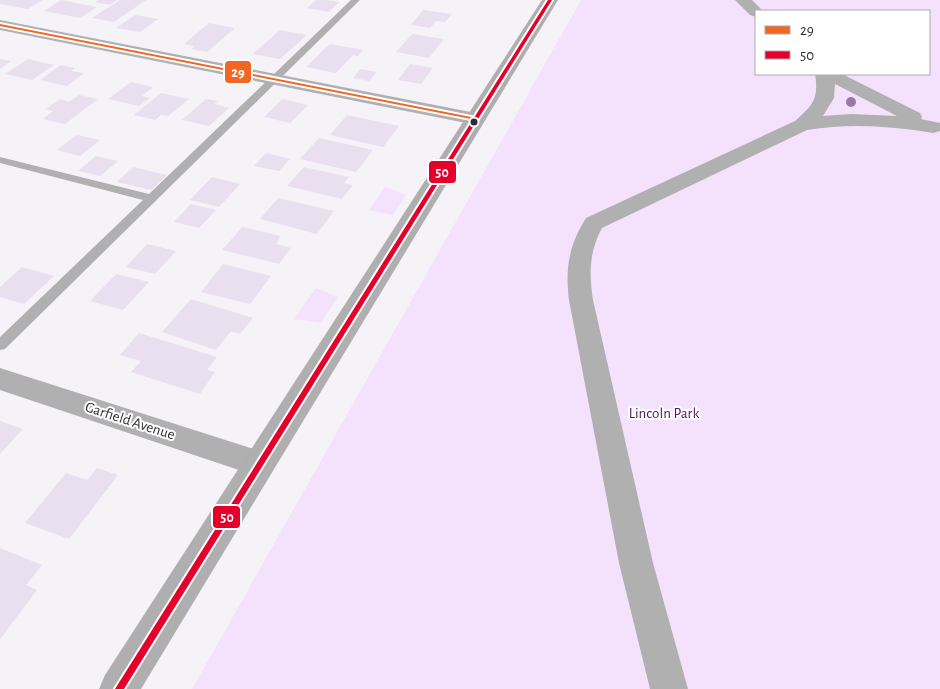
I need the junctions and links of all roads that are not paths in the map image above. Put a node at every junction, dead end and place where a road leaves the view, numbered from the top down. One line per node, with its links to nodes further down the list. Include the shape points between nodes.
1 (355, 0): 8 (lane)
2 (550, 0): 9 (main road)
3 (743, 0): 4 (street)
4 (755, 11)
5 (0, 25): 8 (street)
6 (824, 75): 10 (street, via 826,98 820,109)
7 (832, 75): 11 (street)
8 (274, 79): 9 (street); 13 (lane)
9 (476, 119): 16 (main road)
10 (802, 126): 11 (street, via 831,119 865,118); 18 (street, via 594,223 585,236 579,258 577,276 581,300 636,563)
11 (936, 129)
12 (0, 160): 13 (lane)
13 (152, 198): 14 (lane)
14 (0, 345)
15 (0, 379): 16 (street, Garfield Avenue)
16 (260, 464): 17 (main road)
17 (119, 689)
18 (669, 689)

